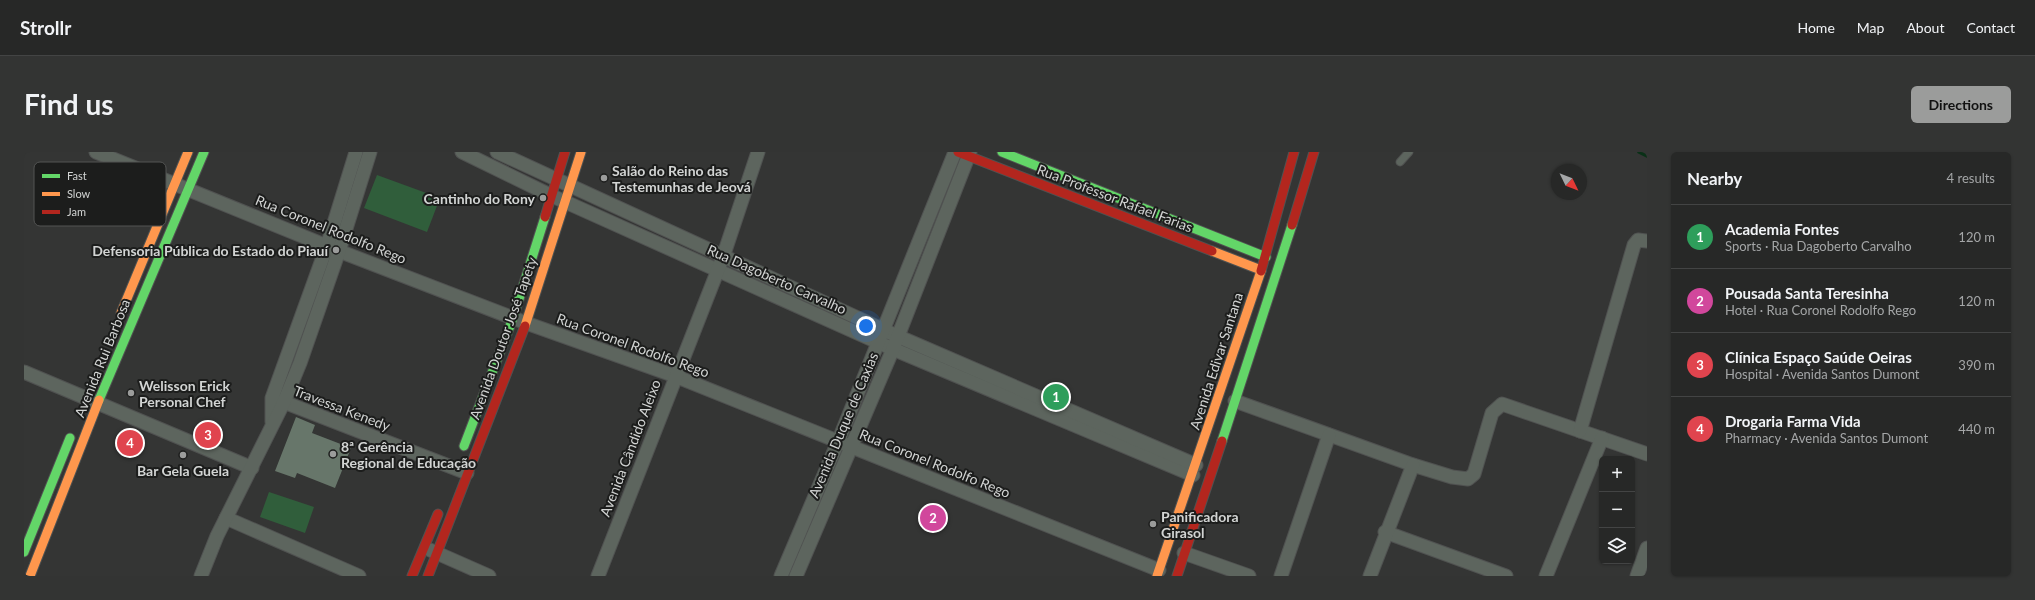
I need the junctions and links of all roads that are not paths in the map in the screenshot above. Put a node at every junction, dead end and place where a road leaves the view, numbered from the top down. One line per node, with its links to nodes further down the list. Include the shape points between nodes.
1 (96, 152): 16 (street, Rua Coronel Rodolfo Rego)
2 (188, 152): 20 (main road, Avenida Rui Barbosa)
3 (204, 152): 22 (main road, Avenida Rui Barbosa)
4 (356, 152): 28 (street)
5 (370, 152): 28 (street)
6 (462, 152): 23 (street, Rua Dagoberto Carvalho)
7 (497, 152): 18 (street, Rua Dagoberto Carvalho)
8 (565, 152): 18 (main road, Avenida Doutor José Tapety)
9 (581, 152): 21 (main road, Avenida Doutor José Tapety)
10 (758, 152): 30 (street, Avenida Cândido Aleixo)
11 (1002, 152): 29 (main road, Rua Professor Rafael Farias)
12 (1294, 152): 29 (main road, Avenida Edivar Santana)
13 (1314, 152): 42 (main road, via 1279,269)
14 (1409, 152): 17 (lane)
15 (963, 153): 31 (main road, Rua Professor Rafael Farias); 35 (street, Avenida Duque de Caxias); 37 (street, Avenida Duque de Caxias)
16 (120, 162)
17 (1400, 162)
18 (556, 180): 21 (street, Rua Dagoberto Carvalho); 23 (main road, Avenida Doutor José Tapety)
19 (166, 181): 20 (street, Rua Coronel Rodolfo Rego)
20 (174, 184): 22 (street, Rua Coronel Rodolfo Rego); 25 (main road, Avenida Rui Barbosa)
21 (570, 187): 24 (main road, Avenida Doutor José Tapety); 30 (street, Rua Dagoberto Carvalho)
22 (188, 189): 28 (street, Rua Coronel Rodolfo Rego); 40 (main road, Avenida Rui Barbosa, via 121,341)
23 (550, 195): 24 (street, Rua Dagoberto Carvalho); 32 (main road, Avenida Doutor José Tapety)
24 (564, 201): 30 (street, Rua Dagoberto Carvalho); 33 (main road, Avenida Doutor José Tapety)
25 (166, 204)
26 (157, 226): 34 (main road, Avenida Rui Barbosa)
27 (1647, 241): 44 (street, via 1638,240 1634,245)
28 (333, 248): 32 (street, Rua Coronel Rodolfo Rego); 41 (street)
29 (1266, 256): 31 (main road, Avenida Edivar Santana)
30 (721, 263): 35 (street, Rua Dagoberto Carvalho); 36 (street, Rua Dagoberto Carvalho); 39 (street, Avenida Cândido Aleixo)
31 (1261, 270): 53 (main road, Avenida Edivar Santana)
32 (513, 318): 33 (street, Rua Coronel Rodolfo Rego); 51 (main road, Avenida Doutor José Tapety)
33 (526, 323): 39 (street, Rua Coronel Rodolfo Rego); 51 (main road, Avenida Doutor José Tapety)
34 (117, 324)
35 (882, 329): 36 (street, Avenida Duque de Caxias); 37 (street, Rua Dagoberto Carvalho)
36 (878, 342): 37 (street, Rua Dagoberto Carvalho); 47 (street, Avenida Duque de Caxias)
37 (895, 342): 48 (street, Avenida Duque de Caxias); 53 (street, Rua Dagoberto Carvalho)
38 (24, 372): 40 (street)
39 (675, 376): 47 (street, Rua Coronel Rodolfo Rego); 69 (street, Avenida Cândido Aleixo)
40 (90, 399): 52 (street); 63 (main road, Avenida Rui Barbosa)
41 (278, 400): 51 (street, Travessa Kenedy); 52 (street, via 272,424)
42 (1235, 401): 45 (street); 61 (main road)
43 (75, 427): 59 (main road, Avenida Rui Barbosa)
44 (1580, 431): 46 (street); 50 (street, via 1502,404 1492,413 1472,477 1458,478)
45 (1329, 435): 50 (street); 74 (street)
46 (1602, 438): 49 (street); 77 (street)
47 (838, 442): 48 (street, Rua Coronel Rodolfo Rego); 70 (street, Avenida Duque de Caxias)
48 (851, 446): 62 (street, Rua Coronel Rodolfo Rego); 71 (street, Avenida Duque de Caxias)
49 (1647, 454)
50 (1413, 465): 56 (street)
51 (458, 467): 60 (main road, Avenida Doutor José Tapety)
52 (252, 468): 55 (street)
53 (1195, 470): 62 (main road, Avenida Edivar Santana)
54 (441, 505): 57 (main road)
55 (226, 518): 64 (street); 65 (street)
56 (1385, 532): 75 (street); 76 (street)
57 (425, 547): 60 (street); 66 (main road)
58 (1647, 548): 78 (street)
59 (24, 552)
60 (437, 552): 67 (main road, Avenida Doutor José Tapety); 68 (street)
61 (1184, 552): 72 (main road); 73 (street)
62 (1158, 573)
63 (30, 576)
64 (201, 576)
65 (359, 576)
66 (412, 576)
67 (428, 576)
68 (489, 576)
69 (598, 576)
70 (781, 576)
71 (796, 576)
72 (1176, 576)
73 (1249, 576)
74 (1281, 576)
75 (1370, 576)
76 (1506, 576)
77 (1546, 576)
78 (1637, 576)

